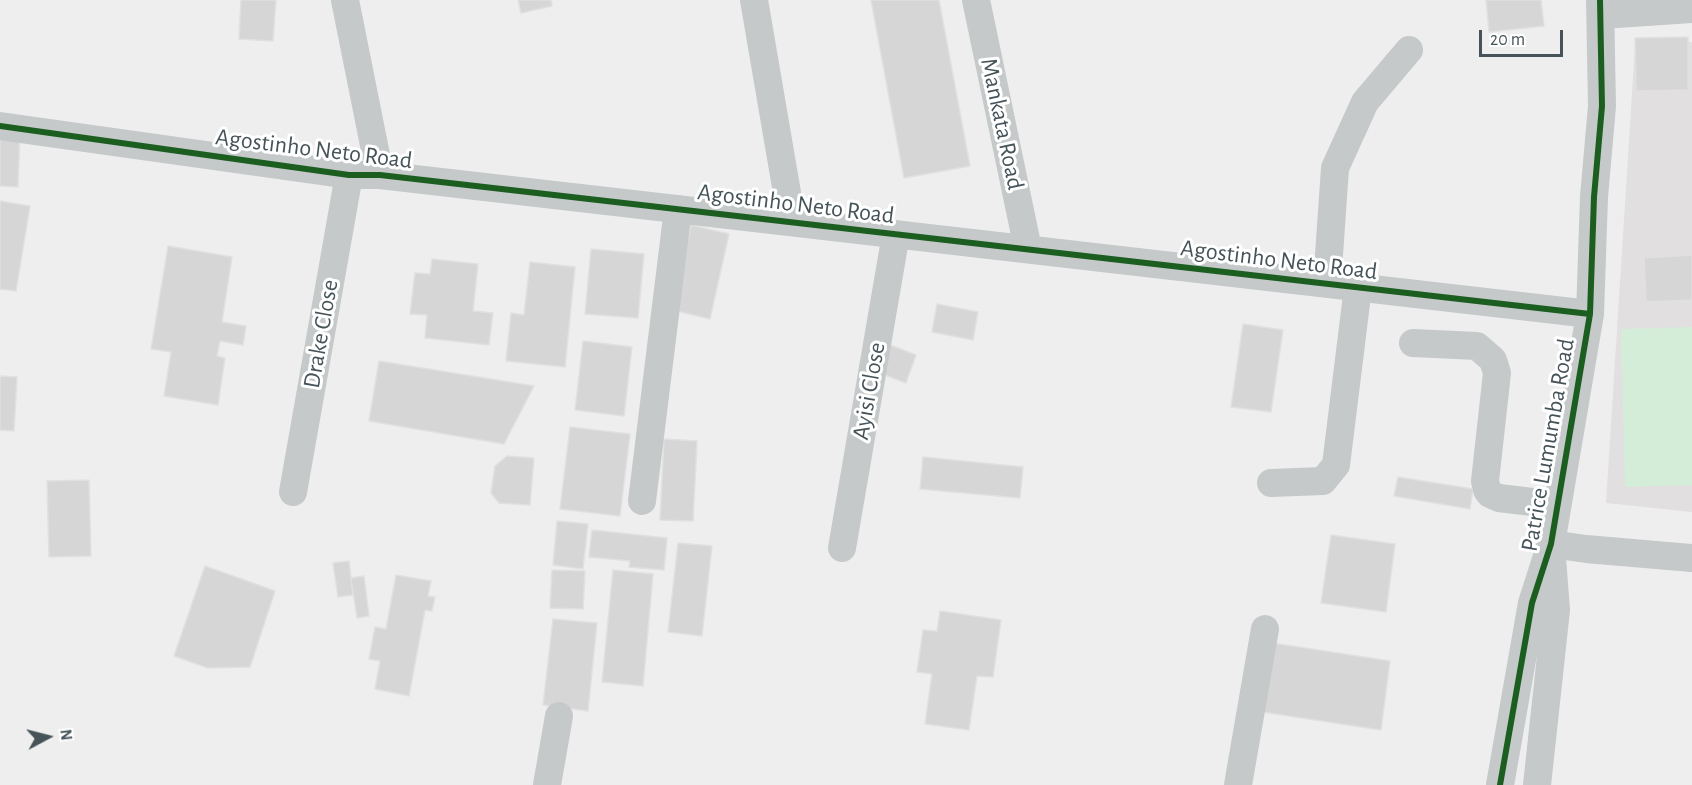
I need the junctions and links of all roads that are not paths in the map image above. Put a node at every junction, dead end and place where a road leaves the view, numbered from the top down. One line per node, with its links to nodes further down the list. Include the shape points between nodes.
1 (345, 0): 9 (street)
2 (754, 0): 11 (street)
3 (976, 0): 13 (street, Mankata Road)
4 (1601, 7): 5 (street); 16 (street, Patrice Lumumba Road, via 1602,106)
5 (1692, 9)
6 (1408, 50): 14 (street, via 1365,102 1335,168)
7 (0, 126): 8 (street, Agostinho Neto Road)
8 (349, 175): 9 (street, Agostinho Neto Road); 19 (street, Drake Close)
9 (380, 175): 10 (street, Agostinho Neto Road)
10 (678, 209): 11 (street, Agostinho Neto Road); 20 (street)
11 (792, 222): 12 (street, Agostinho Neto Road)
12 (896, 234): 13 (street, Agostinho Neto Road); 23 (street, Ayisi Close)
13 (1028, 249): 14 (street, Agostinho Neto Road)
14 (1327, 284): 15 (street, Agostinho Neto Road)
15 (1358, 287): 16 (street, Agostinho Neto Road); 18 (street, via 1336,465 1323,481)
16 (1590, 314): 21 (street, Patrice Lumumba Road)
17 (1413, 343): 21 (street, via 1477,346 1493,360 1497,373 1487,490 1499,498)
18 (1271, 483)
19 (293, 492)
20 (642, 501)
21 (1557, 505): 22 (street, Patrice Lumumba Road)
22 (1551, 543): 24 (street); 29 (street, Patrice Lumumba Road, via 1532,603); 30 (street, Patrice Lumumba Road, via 1556,610)
23 (842, 548)
24 (1692, 558)
25 (1265, 630): 28 (street)
26 (560, 716): 27 (street)
27 (548, 785)
28 (1238, 785)
29 (1500, 785)
30 (1537, 785)

